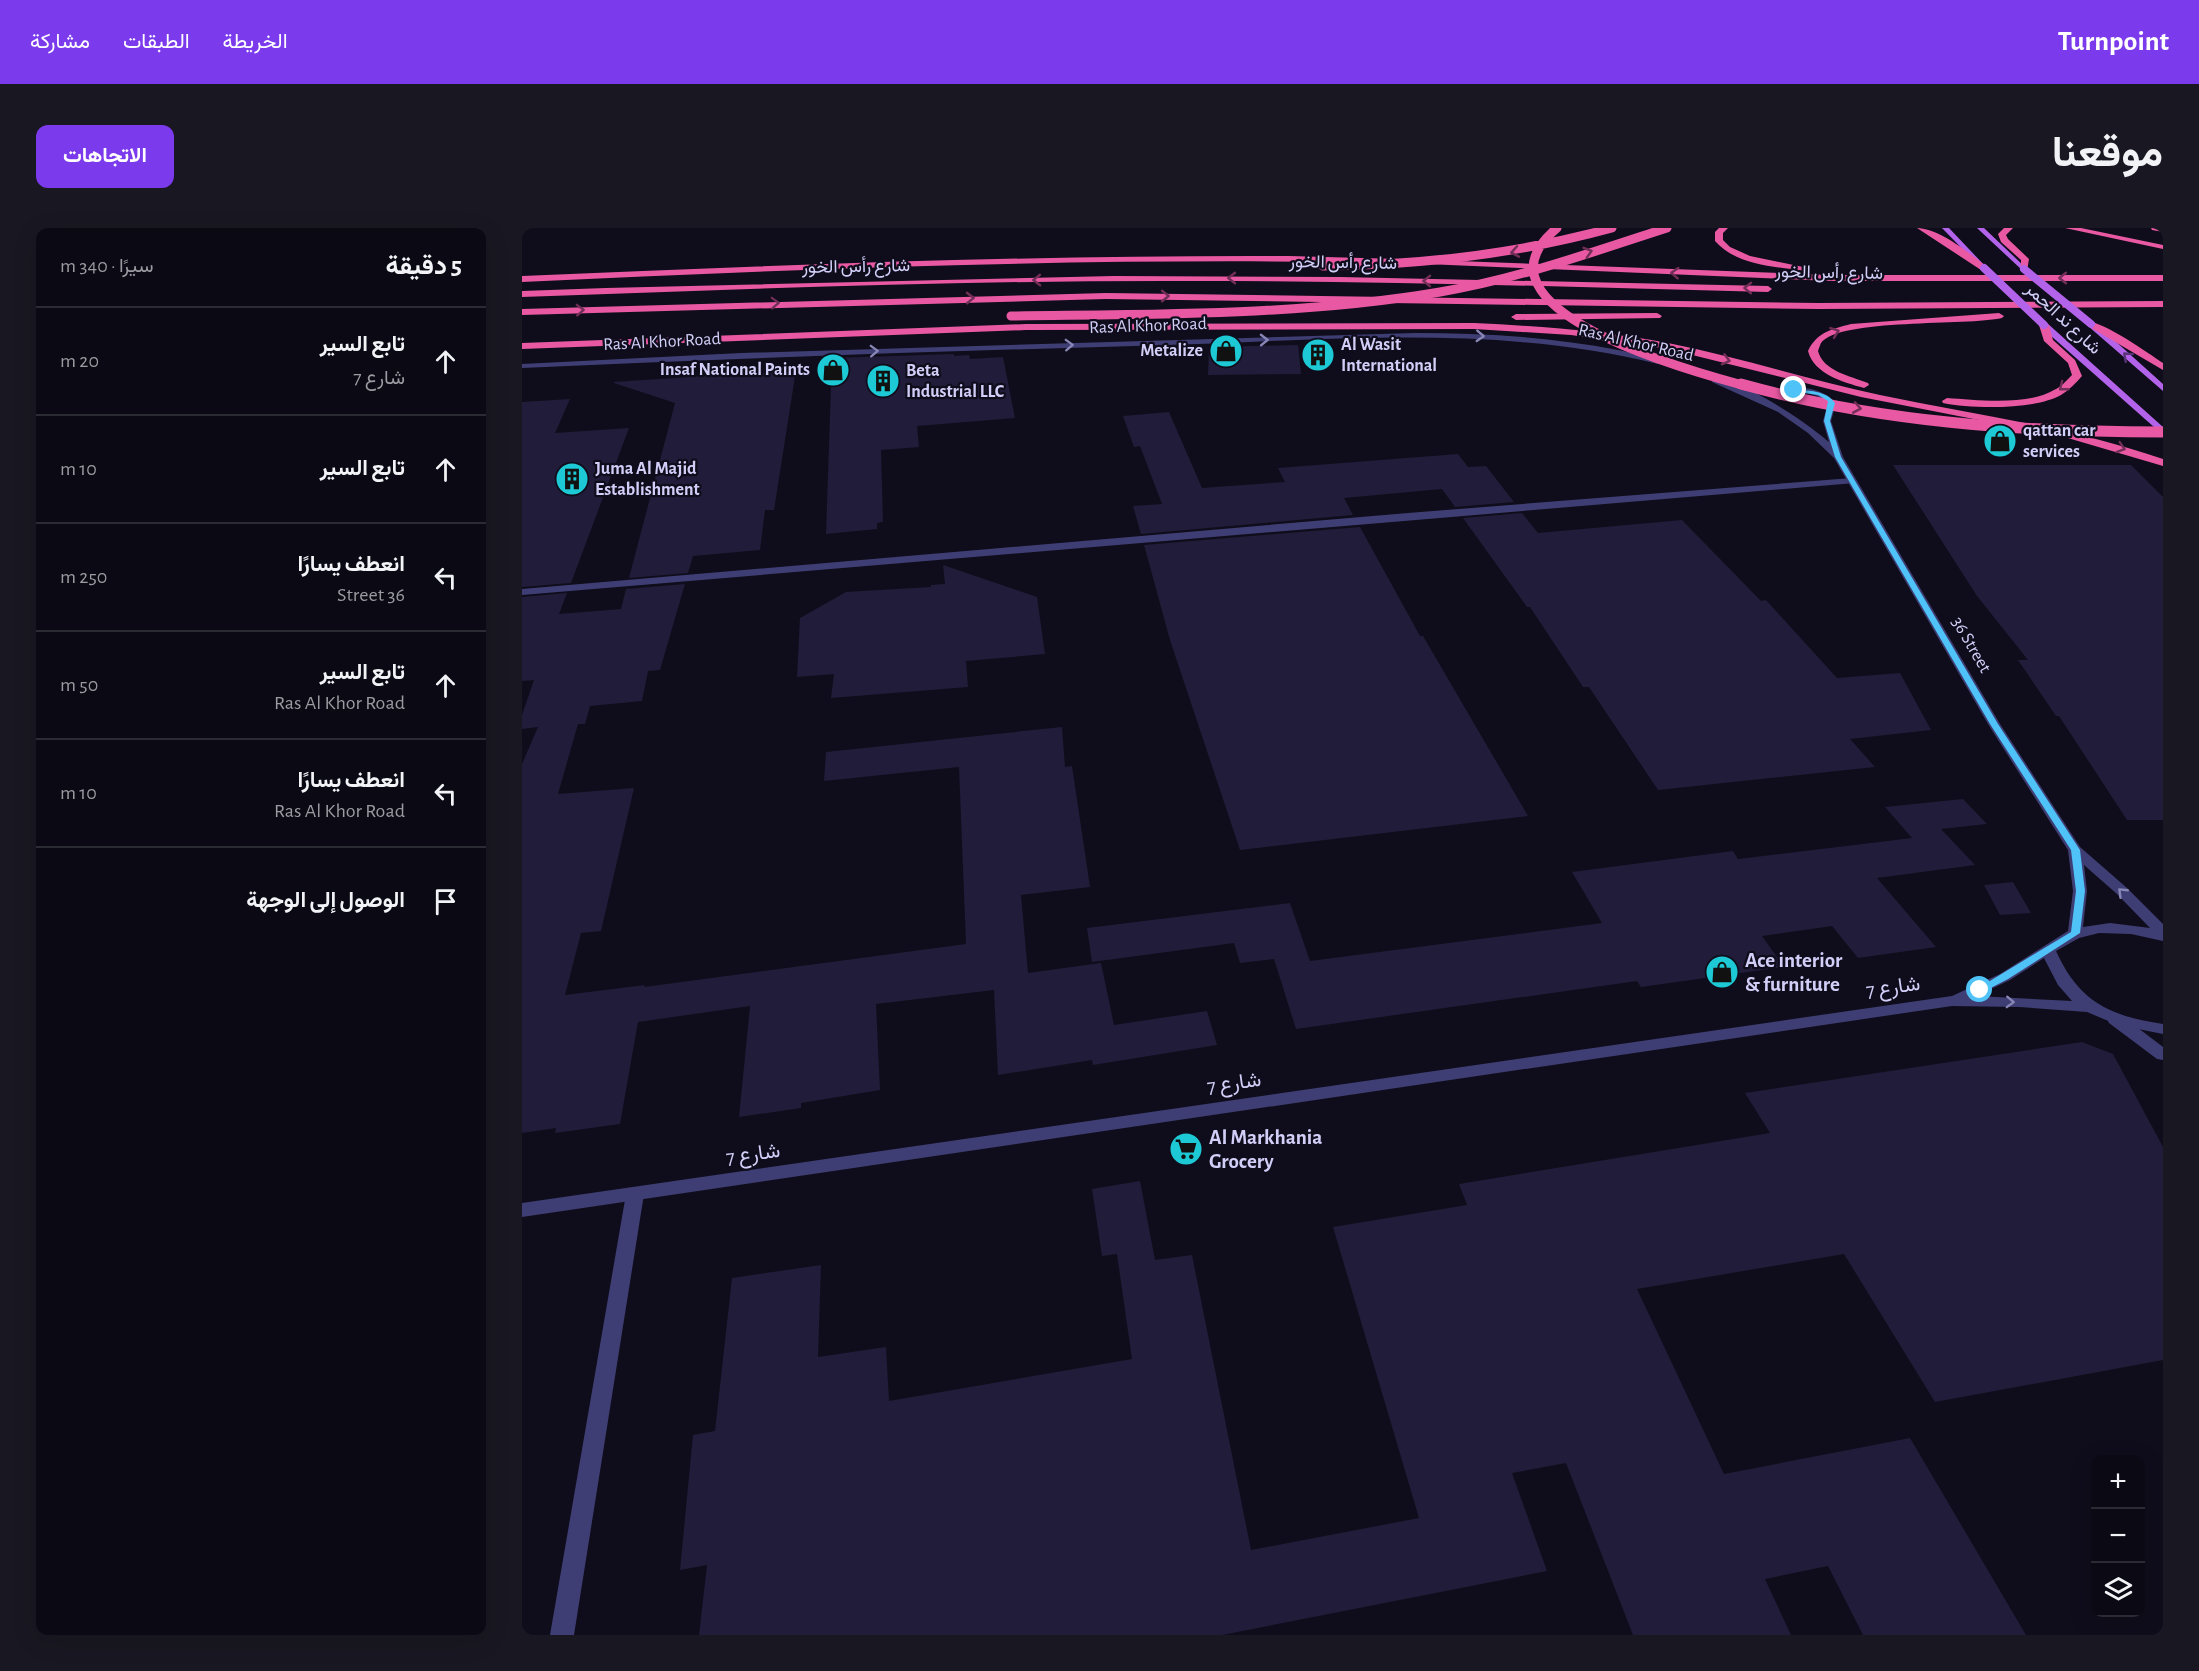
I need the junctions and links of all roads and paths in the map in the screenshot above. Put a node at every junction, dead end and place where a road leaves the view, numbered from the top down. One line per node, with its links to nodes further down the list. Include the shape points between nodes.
1 (1557, 228): 44 (highway, one-way to 44, bridge, via 1542,242 1533,264 1542,292 1587,328 1666,362 1780,393 1901,415 2032,429)
2 (1612, 228): 25 (highway, one-way to 25, bridge, via 1491,256 1414,264 917,269 776,274)
3 (1667, 228): 29 (highway, one-way to 3, bridge, via 1248,311 1394,299 1503,278)
4 (1724, 228): 16 (highway, via 1718,236 1723,245 1759,260 1836,272)
5 (1921, 228): 13 (highway, via 1948,241)
6 (1945, 228): 13 (main road, شارع ند الحمر)
7 (1980, 228): 14 (main road, شارع ند الحمر)
8 (2009, 228): 14 (highway, via 2002,234 2004,240 2025,259)
9 (2069, 228): 12 (highway)
10 (2155, 228): 11 (highway)
11 (2163, 230)
12 (2163, 247)
13 (1984, 268): 36 (main road, شارع ند الحمر, bridge)
14 (2024, 269): 37 (main road, شارع ند الحمر, bridge)
15 (2163, 273): 17 (highway)
16 (1923, 278): 17 (highway, one-way to 16); 19 (highway, one-way to 19, via 1216,258 897,262)
17 (2083, 278): 18 (highway)
18 (2163, 278)
19 (522, 279)
20 (1774, 289): 25 (highway, شارع رأس الخور, one-way to 25, via 1183,278)
21 (1994, 290): 22 (highway)
22 (2017, 290)
23 (2028, 290): 24 (highway)
24 (2063, 290)
25 (522, 292)
26 (2163, 304): 27 (highway, شارع رأس الخور, one-way to 26, via 1118,296 1753,305)
27 (522, 312)
28 (2102, 315): 34 (highway)
29 (1000, 316)
30 (1669, 316): 38 (highway)
31 (2000, 316): 32 (highway); 35 (highway); 36 (highway, one-way to 31, via 2049,341 2073,362 2077,376 2053,394 2036,398 1975,402 1909,396 1843,377 1814,356 1813,346 1821,338 1854,326)
32 (2011, 316)
33 (2022, 316): 36 (highway)
34 (2067, 316)
35 (1849, 317)
36 (2044, 321): 44 (main road, شارع ند الحمر)
37 (2091, 324): 41 (highway); 42 (main road, شارع ند الحمر, one-way to 37)
38 (1167, 325): 39 (highway, via 870,331); 46 (highway, one-way to 46, via 1474,326 1607,337 1677,348 1889,400 2068,433)
39 (522, 346)
40 (522, 366): 43 (street, Ras Al Khor Road, one-way to 43, via 753,355 1388,335 1473,336 1555,342 1628,354 1686,370)
41 (2163, 367)
42 (2163, 388)
43 (1766, 402): 45 (street, Ras Al Khor Road, via 1812,430); 45 (street, via 1772,393 1794,390 1820,394 1830,400 1827,421)
44 (2163, 432)
45 (1838, 457): 47 (street, 36 Street)
46 (2163, 463)
47 (1852, 481): 48 (street); 49 (street, 36 Street, via 1994,724)
48 (522, 592)
49 (2075, 850): 50 (street, 36 Street, via 2080,891); 51 (street, 36 Street, one-way to 49)
50 (2075, 933): 51 (street, via 2101,928); 52 (street, شارع 7)
51 (2163, 934)
52 (2048, 949): 53 (street, شارع 7, via 2005,977); 54 (street, via 2056,973 2068,990)
53 (1952, 1001): 54 (street, شارع 7, one-way to 54); 58 (street, شارع 7)
54 (2089, 1007): 55 (street)
55 (2115, 1018): 56 (street); 57 (street)
56 (2163, 1029)
57 (2163, 1055)
58 (634, 1194): 59 (street, شارع 7); 60 (street)
59 (522, 1210)
60 (562, 1635)

